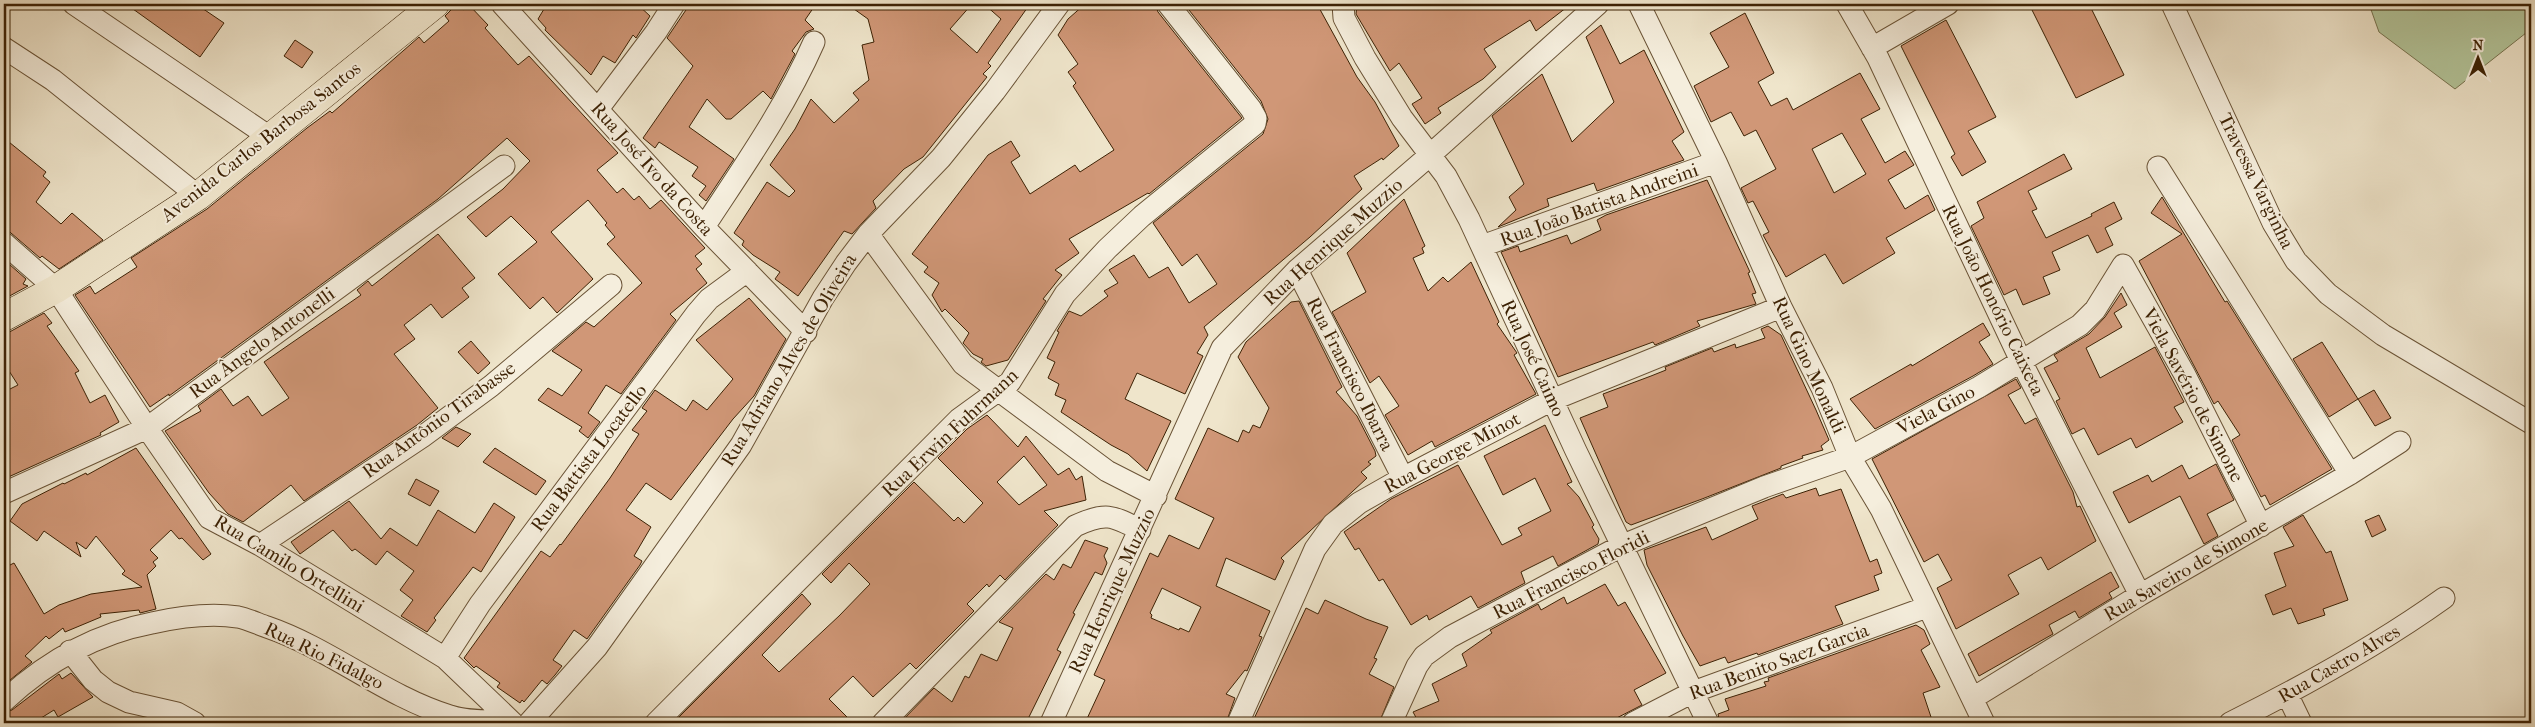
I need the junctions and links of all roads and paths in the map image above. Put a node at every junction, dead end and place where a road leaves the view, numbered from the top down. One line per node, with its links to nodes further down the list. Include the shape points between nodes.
1 (74, 4): 17 (street)
2 (435, 4): 17 (main road, Avenida Carlos Barbosa Santos)
3 (502, 4): 16 (street, Rua José Ivo da Costa)
4 (674, 4): 16 (street)
5 (1058, 4): 24 (street, Rua Adriano Alves de Oliveira, via 941,158)
6 (1343, 4): 18 (street, Rua José Caimo, via 1344,18 1365,58)
7 (1598, 4): 18 (street, Rua Henrique Muzzio)
8 (1639, 4): 19 (street, Rua Gino Monaldi)
9 (1847, 4): 15 (street, Rua João Honório Caixeta)
10 (1948, 4): 15 (street)
11 (2172, 4): 38 (street, Travessa Varginha, via 2273,223 2296,261 2328,294 2383,335)
12 (1176, 7): 36 (street, Rua Erwin Fuhrmann, via 1251,109 1256,118 1255,124 1106,249 1065,294 1019,370)
13 (814, 42): 23 (street, via 781,110)
14 (4, 48): 22 (street, via 53,80)
15 (1872, 48): 35 (street, Rua João Honório Caixeta)
16 (598, 109): 23 (street, Rua José Ivo da Costa)
17 (271, 138): 22 (main road, Avenida Carlos Barbosa Santos)
18 (1429, 156): 26 (street, Rua José Caimo, via 1446,176); 28 (street, Rua Henrique Muzzio)
19 (1716, 162): 26 (street, Rua João Batista Andreini); 32 (street, Rua Gino Monaldi)
20 (504, 166): 39 (street, Rua Ângelo Antonelli)
21 (2158, 168): 42 (street)
22 (198, 196): 31 (main road, Avenida Carlos Barbosa Santos)
23 (704, 227): 29 (street, Rua José Ivo da Costa)
24 (868, 234): 34 (street, Rua Adriano Alves de Oliveira, via 823,298); 36 (street, via 963,364)
25 (4, 243): 31 (street, Rua Camilo Ortellini)
26 (1482, 246): 37 (street, Rua José Caimo)
27 (2123, 265): 35 (street, Viela Gino, via 2095,310 2080,324); 46 (street, Viela Savério de Simone, via 2186,375)
28 (1297, 270): 43 (street, Rua Francisco Ibarra); 45 (street, Rua Henrique Muzzio, via 1222,348)
29 (747, 271): 34 (street, Rua José Ivo da Costa); 54 (street, Rua Battista Locatello, via 709,299 696,314 480,604)
30 (611, 285): 48 (street, Rua Antônio Tirabasse, via 438,426)
31 (56, 289): 33 (main road, Avenida Carlos Barbosa Santos); 39 (street, Rua Camilo Ortellini)
32 (1781, 307): 37 (street, Rua George Minot); 41 (street, Rua Gino Monaldi, via 1822,388)
33 (4, 317)
34 (806, 332): 59 (street, Rua Adriano Alves de Oliveira, via 741,445 597,647)
35 (2021, 361): 41 (street, Viela Gino); 50 (street, Rua João Honório Caixeta)
36 (998, 390): 45 (street, via 1107,472); 61 (street, Rua Erwin Fuhrmann, via 959,420)
37 (1552, 400): 43 (street, Rua George Minot); 49 (street, Rua José Caimo)
38 (2531, 423)
39 (146, 428): 44 (street, Rua Ângelo Antonelli); 48 (street, Rua Camilo Ortellini, via 209,518)
40 (2400, 442): 42 (street, Rua Saveiro de Simone)
41 (1850, 457): 49 (street, Rua Francisco Floridi, via 1764,487); 52 (street, Rua Gino Monaldi, via 1880,509)
42 (2350, 474): 46 (street, Rua Saveiro de Simone)
43 (1402, 478): 64 (street, Rua George Minot, via 1359,503 1333,524 1315,549)
44 (4, 493)
45 (1156, 496): 47 (street, Rua Henrique Muzzio)
46 (2261, 526): 50 (street, Rua Saveiro de Simone)
47 (1140, 530): 62 (street, via 1116,517 1094,517 1075,526); 63 (street, Rua Henrique Muzzio)
48 (260, 544): 54 (street, Rua Camilo Ortellini)
49 (1622, 546): 55 (street, Rua José Caimo); 65 (street, Rua Francisco Floridi, via 1450,637 1424,656 1411,676)
50 (2140, 595): 57 (street, Rua Saveiro de Simone)
51 (2444, 598): 56 (street, Rua Castro Alves, via 2397,632)
52 (1927, 607): 55 (street, Rua Benito Saez Garcia); 57 (street, Rua Gino Monaldi)
53 (70, 651): 58 (street, Rua Rio Fidalgo, via 26,680); 59 (street, Rua Rio Fidalgo, via 101,636 168,619 239,617 284,633 414,701 452,716); 60 (street, via 93,680 108,692 129,702 177,712)
54 (445, 658): 59 (street, Rua Camilo Ortellini)
55 (1693, 692): 66 (street, Rua Benito Saez Garcia); 67 (street, Rua José Caimo)
56 (2287, 694): 69 (street, Rua Castro Alves); 70 (street)
57 (1973, 698): 68 (street, Rua Gino Monaldi)
58 (4, 700)
59 (517, 722)
60 (195, 723)
61 (656, 723)
62 (883, 723)
63 (1051, 723)
64 (1238, 723)
65 (1391, 723)
66 (1633, 723)
67 (1708, 723)
68 (1984, 723)
69 (2230, 723)
70 (2301, 723)

